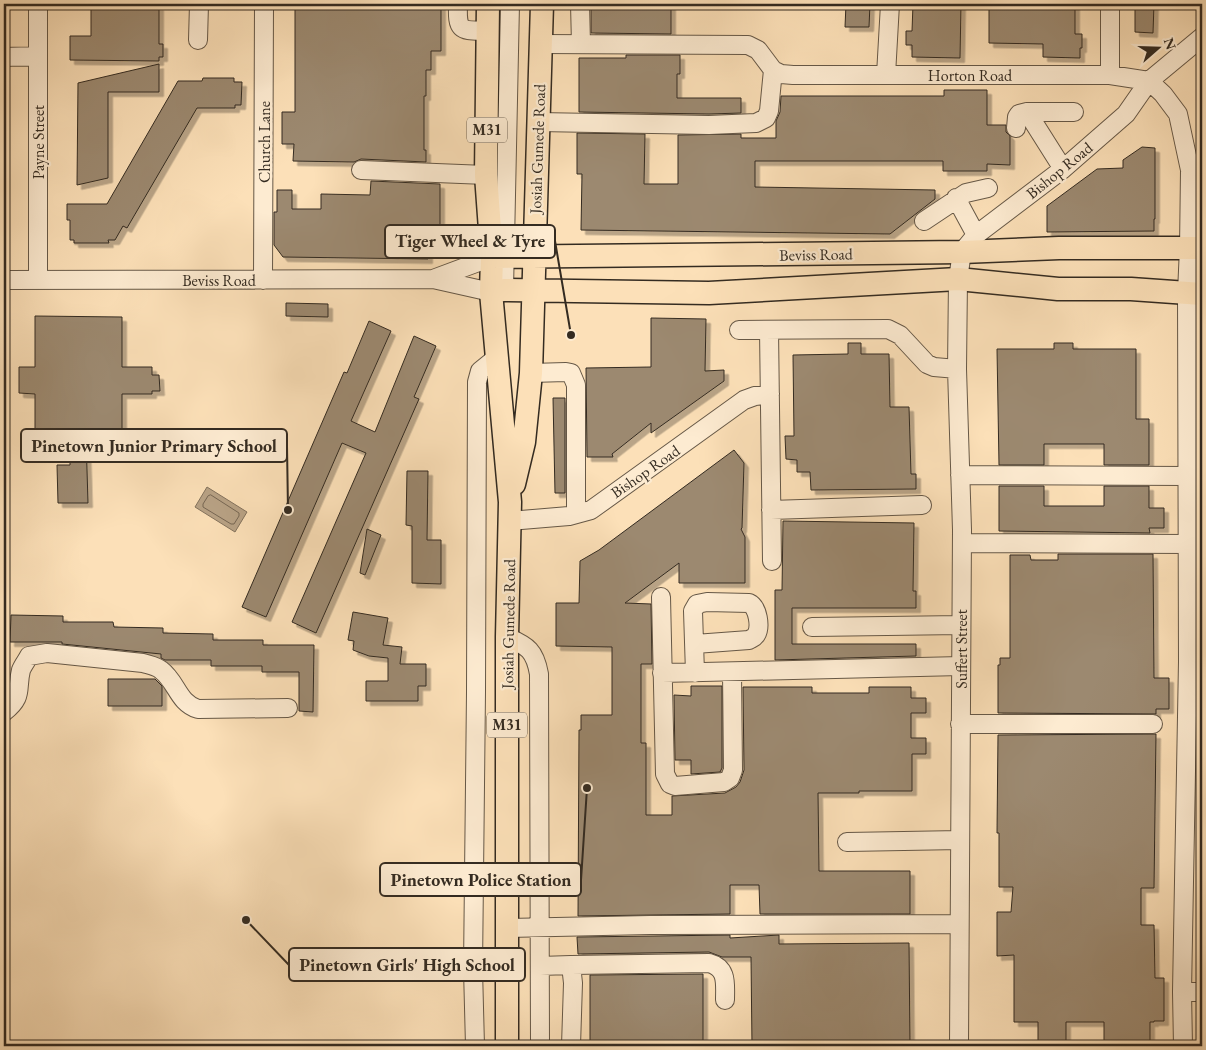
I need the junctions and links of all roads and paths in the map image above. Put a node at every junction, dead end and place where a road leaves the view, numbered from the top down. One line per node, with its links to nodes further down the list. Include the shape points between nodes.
1 (38, 4): 16 (street, Payne Street)
2 (198, 4): 13 (street)
3 (264, 4): 42 (street, Church Lane)
4 (458, 4): 11 (street, via 457,22 460,27)
5 (488, 4): 11 (main road, Josiah Gumede Road / M31)
6 (510, 4): 36 (street)
7 (542, 4): 14 (main road, Josiah Gumede Road / M31)
8 (580, 4): 15 (street)
9 (890, 4): 19 (street)
10 (1110, 4): 20 (street)
11 (488, 31): 29 (main road, Josiah Gumede Road / M31)
12 (1202, 37): 21 (street, Bishop Road)
13 (198, 40)
14 (541, 44): 15 (street); 24 (main road, Josiah Gumede Road / M31)
15 (580, 44): 18 (street, via 748,45 758,50)
16 (38, 56): 17 (street); 41 (street, Payne Street)
17 (4, 57)
18 (772, 70): 19 (street, Horton Road, via 793,75); 24 (street, via 769,111 766,118 756,123)
19 (886, 75): 20 (street, Horton Road)
20 (1110, 75): 21 (street, Horton Road)
21 (1148, 81): 26 (street, Bishop Road, via 1126,114); 27 (street, via 1178,114)
22 (1027, 112): 23 (street); 25 (street, via 1017,117); 26 (street)
23 (1074, 112)
24 (538, 122): 37 (main road, Josiah Gumede Road / M31)
25 (1016, 128)
26 (1064, 169): 33 (street, Bishop Road)
27 (1196, 169): 34 (street)
28 (360, 170): 29 (street)
29 (486, 175): 36 (main road, Josiah Gumede Road / M31)
30 (988, 188): 31 (street)
31 (956, 198): 32 (street); 33 (street)
32 (924, 221)
33 (976, 235): 35 (street, Bishop Road)
34 (1196, 248): 35 (main road, Beviss Road); 45 (street)
35 (962, 252): 37 (main road, Beviss Road); 38 (street, Suffert Street)
36 (499, 256): 37 (main road, Beviss Road); 39 (street, Beviss Road); 43 (main road, Josiah Gumede Road / M31)
37 (533, 257): 44 (main road, Josiah Gumede Road / M31)
38 (958, 278): 44 (main road, Beviss Road, via 709,293); 45 (main road, Beviss Road, via 1058,288); 50 (street, Suffert Street)
39 (433, 279): 42 (street, Beviss Road); 43 (street, Beviss Road)
40 (4, 280): 41 (street, Beviss Road)
41 (38, 280): 42 (street, Beviss Road)
42 (263, 280)
43 (498, 291): 44 (main road, Beviss Road); 48 (main road, Josiah Gumede Road / M31)
44 (533, 291): 51 (main road, Josiah Gumede Road / M31)
45 (1195, 294): 49 (street)
46 (739, 330): 47 (street)
47 (769, 330): 50 (street, via 888,329 900,335 927,364); 52 (street)
48 (496, 358): 58 (main road, Josiah Gumede Road / M31); 86 (street, via 480,371 477,382)
49 (1195, 367): 53 (street)
50 (957, 369): 54 (street, Suffert Street)
51 (531, 373): 58 (main road, Josiah Gumede Road / M31, via 524,442); 59 (street, via 566,372 574,378)
52 (770, 394): 57 (street); 59 (street, Bishop Road, via 744,400 591,510)
53 (1195, 435): 55 (street)
54 (960, 476): 55 (street); 60 (street, Suffert Street)
55 (1188, 476): 61 (street)
56 (922, 505): 57 (street)
57 (771, 510): 62 (street)
58 (510, 512): 59 (street, Bishop Road); 66 (main road, Josiah Gumede Road / M31)
59 (576, 514)
60 (962, 543): 61 (street); 64 (street, Suffert Street)
61 (1188, 544): 83 (street)
62 (772, 561)
63 (661, 597): 71 (street)
64 (961, 625): 65 (street); 68 (street, Suffert Street)
65 (812, 626)
66 (507, 637): 79 (main road, Josiah Gumede Road / M31); 80 (street, via 532,652 539,674)
67 (694, 644): 70 (street)
68 (961, 666): 69 (street); 74 (street, Suffert Street)
69 (732, 672): 70 (street); 71 (street, via 733,770 730,778 724,782 675,786 665,774)
70 (695, 673): 71 (street)
71 (662, 674)
72 (288, 708): 73 (street, via 198,709 183,701 167,676 153,666 47,653 30,656 22,668 16,701)
73 (4, 712)
74 (960, 724): 75 (street); 76 (street, Suffert Street)
75 (1154, 724)
76 (960, 840): 77 (street); 78 (street, Suffert Street)
77 (847, 842)
78 (959, 924): 80 (street); 90 (street, Suffert Street)
79 (507, 928): 80 (street); 87 (main road, Josiah Gumede Road / M31)
80 (540, 928): 82 (street)
81 (571, 965): 82 (street); 85 (street, via 709,963 722,970 725,976); 89 (street)
82 (540, 966): 88 (street)
83 (1182, 992): 84 (street); 91 (street)
84 (1202, 992)
85 (725, 1000)
86 (475, 1046)
87 (507, 1046)
88 (540, 1046)
89 (571, 1046)
90 (959, 1046)
91 (1183, 1046)

